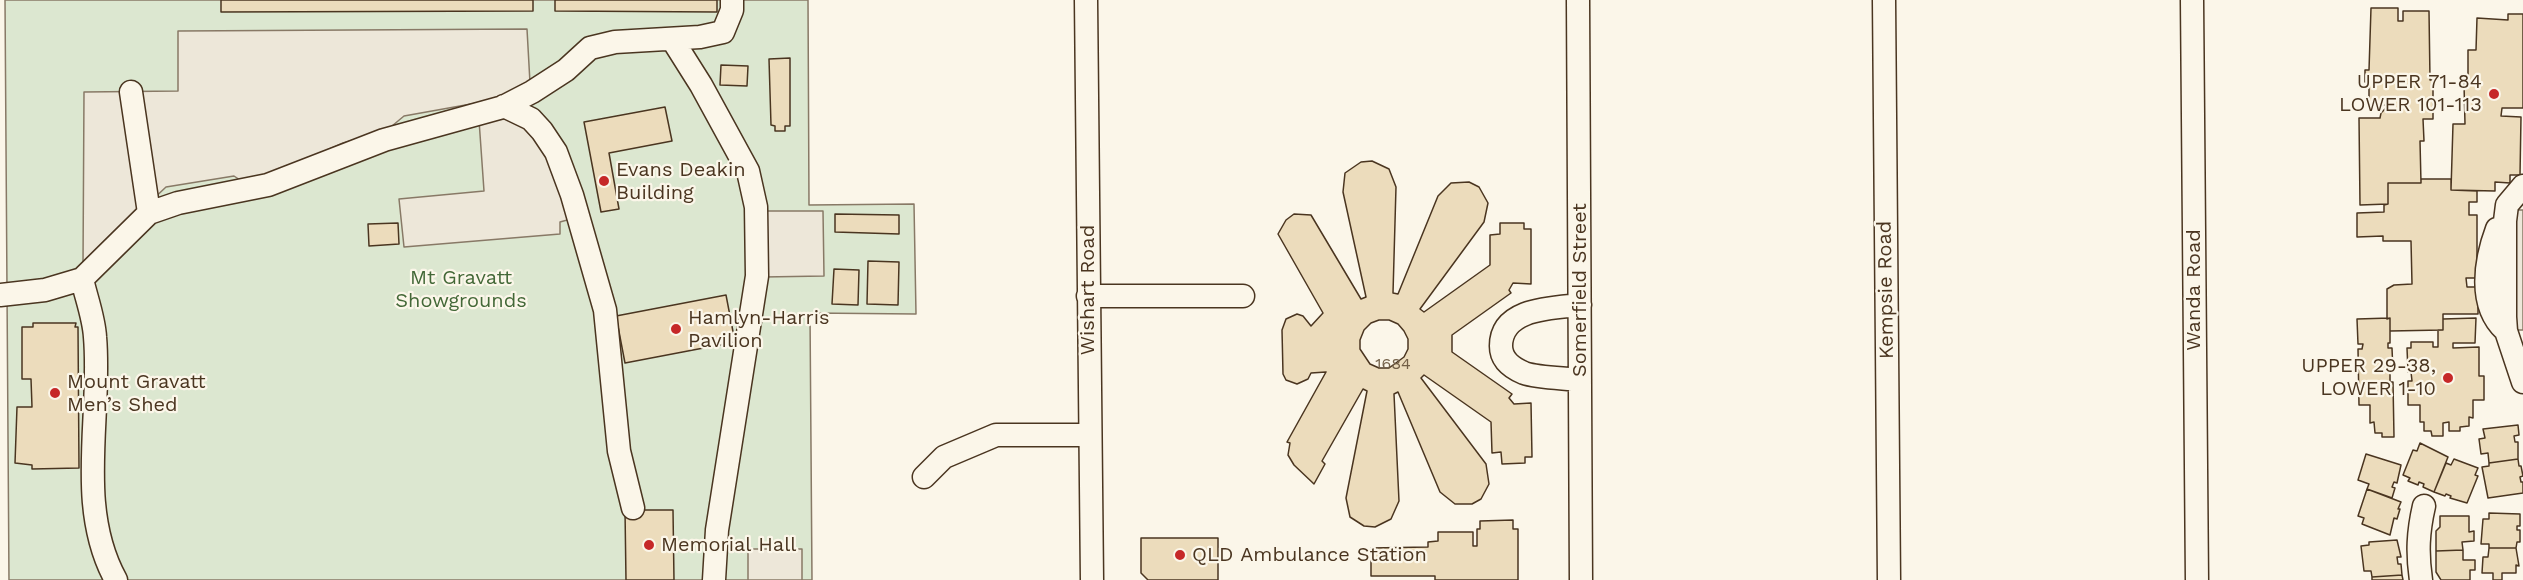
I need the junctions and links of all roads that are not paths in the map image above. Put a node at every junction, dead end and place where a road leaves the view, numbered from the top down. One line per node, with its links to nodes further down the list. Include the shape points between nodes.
1 (732, 0): 6 (street, via 723,32)
2 (1086, 0): 13 (street, Wishart Road)
3 (1578, 0): 15 (street, Somerfield Street)
4 (1884, 0): 26 (street, Kempsie Road)
5 (2192, 0): 27 (street, Wanda Road)
6 (672, 39): 8 (street, via 615,42 590,48 566,70); 23 (street, via 748,171 756,207 757,276 717,530)
7 (130, 92): 10 (street)
8 (504, 106): 10 (street, via 384,141 268,185 178,203); 21 (street, via 531,118 542,130 556,152 572,195 605,310 619,451)
9 (2523, 186): 17 (street, via 2507,205 2505,220 2506,331)
10 (149, 213): 11 (street)
11 (82, 279): 12 (street, via 45,290); 22 (street, via 95,335 94,505 99,541)
12 (0, 295)
13 (1088, 296): 14 (street); 18 (street, Wishart Road)
14 (1243, 296)
15 (1580, 305): 16 (street, Somerfield Street); 16 (street, via 1542,309 1521,316 1506,325 1501,339 1501,352 1509,366 1526,374)
16 (1580, 380): 25 (street, Somerfield Street)
17 (2523, 380)
18 (1090, 435): 19 (street, via 996,435 945,457); 24 (street, Wishart Road)
19 (924, 477)
20 (2424, 506): 28 (street, via 2418,533)
21 (633, 508)
22 (116, 580)
23 (714, 580)
24 (1092, 580)
25 (1581, 580)
26 (1889, 580)
27 (2197, 580)
28 (2421, 580)

